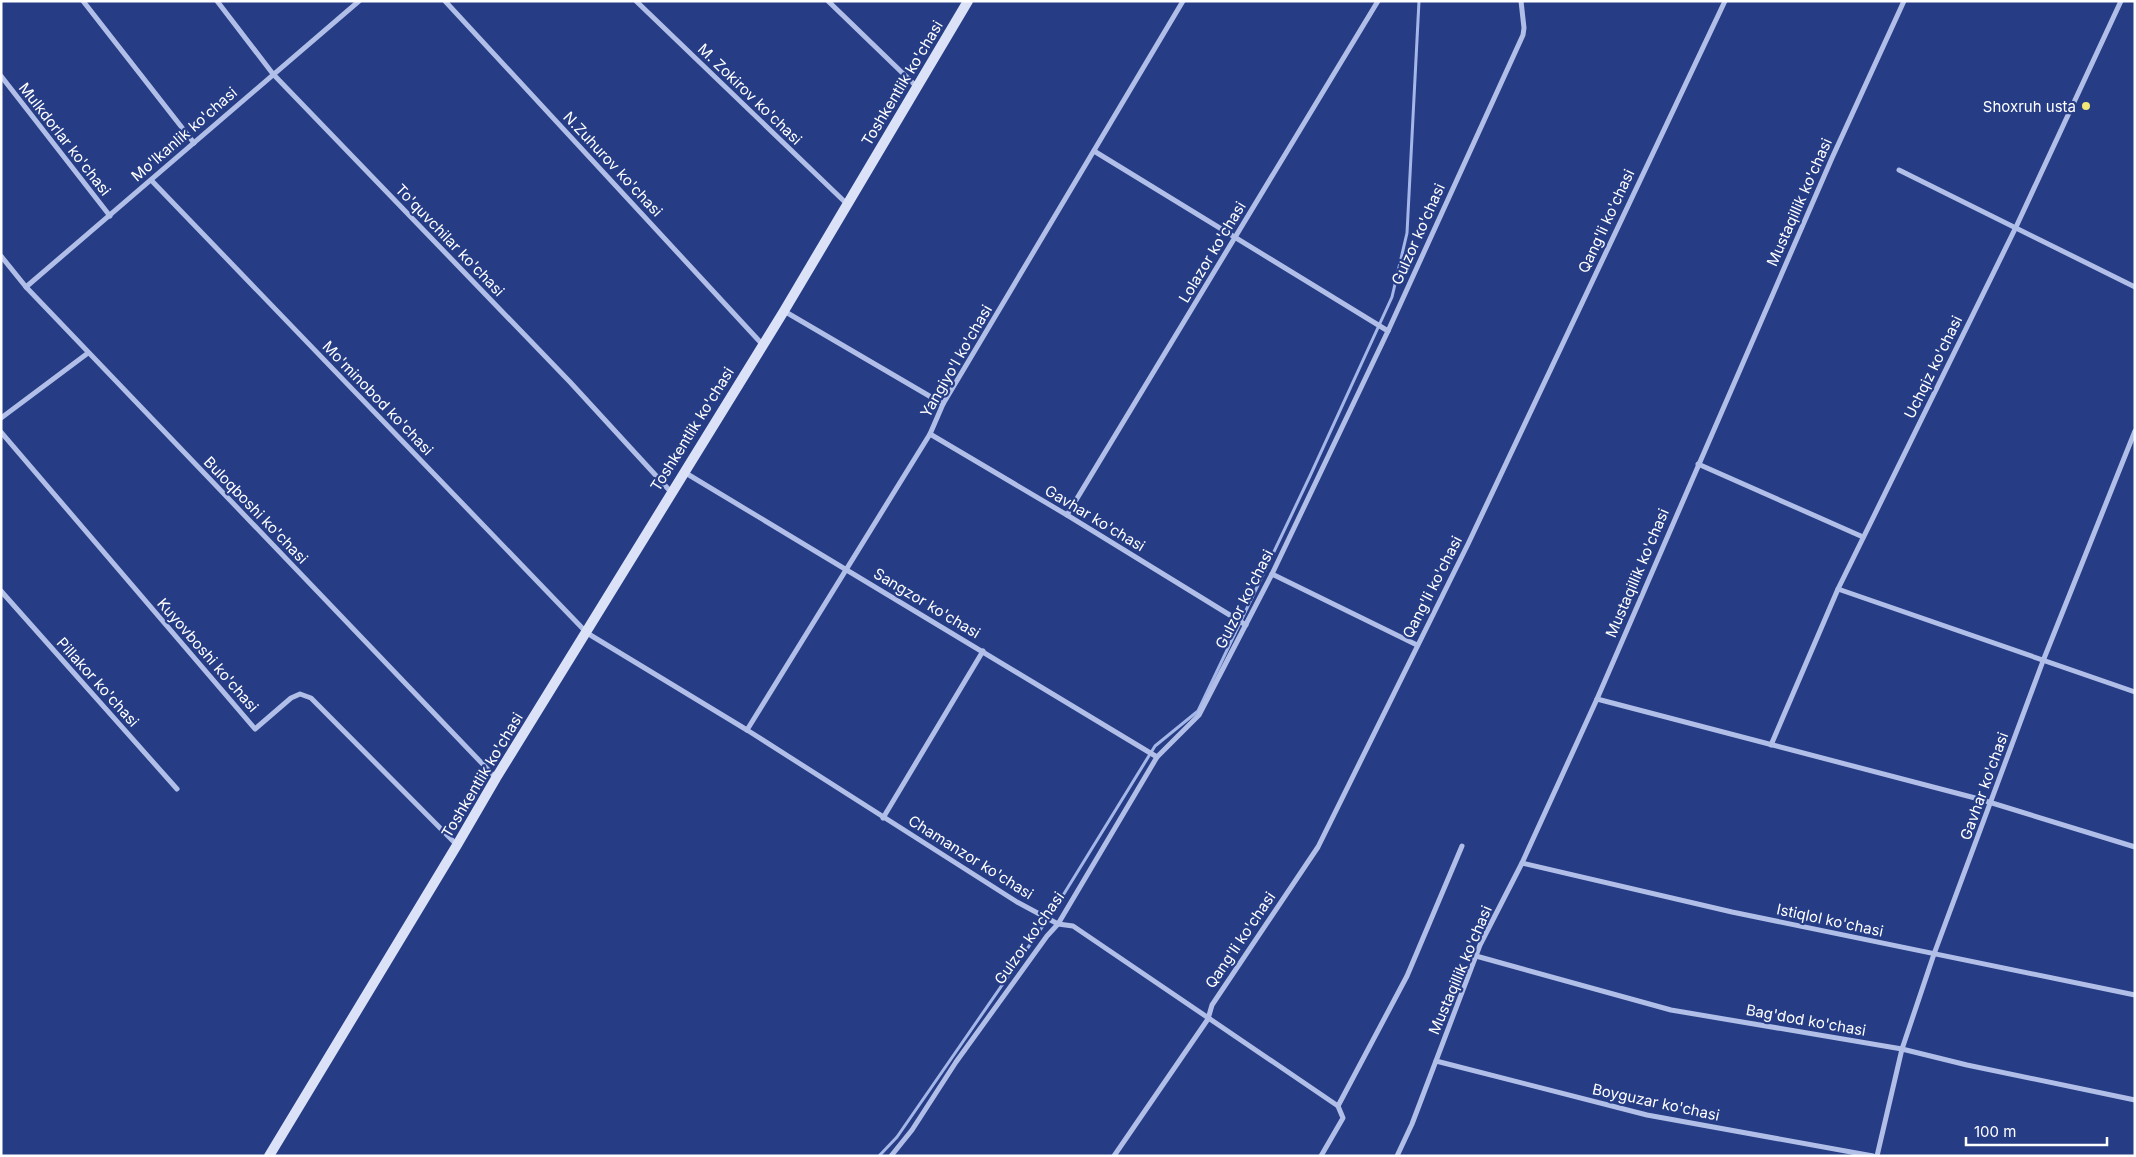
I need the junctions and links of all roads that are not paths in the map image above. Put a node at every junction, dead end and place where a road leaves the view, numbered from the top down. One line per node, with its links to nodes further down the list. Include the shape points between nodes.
1 (83, 1): 17 (street)
2 (217, 1): 14 (street, To'quvchilar ko'chasi)
3 (360, 1): 14 (street, Mo'lkanlik ko'chasi)
4 (445, 1): 30 (street, N.Zuhurov ko'chasi)
5 (636, 1): 21 (street, M. Zokirov ko'chasi)
6 (828, 1): 16 (street)
7 (968, 1): 16 (main road, Toshkentlik ko'chasi)
8 (1183, 1): 18 (street, Yangiyo'l ko'chasi)
9 (1378, 1): 24 (street, Lolazor ko'chasi)
10 (1521, 1): 29 (street, Gulzor ko'chasi, via 1523,35)
11 (1725, 1): 48 (street, Qang'li ko'chasi)
12 (1904, 1): 37 (street, Mustaqillik ko'chasi)
13 (2120, 1): 23 (street, Uchqiz ko'chasi)
14 (273, 74): 17 (street, Mo'lkanlik ko'chasi); 39 (street, To'quvchilar ko'chasi, via 563,375)
15 (1, 76): 22 (street, Mulkdorlar ko'chasi)
16 (917, 87): 21 (main road, Toshkentlik ko'chasi)
17 (194, 143): 20 (street, Mo'lkanlik ko'chasi)
18 (1094, 151): 24 (street); 32 (street, Yangiyo'l ko'chasi)
19 (1899, 170): 23 (street)
20 (151, 180): 22 (street, Mo'lkanlik ko'chasi); 47 (street, Mo'minobod ko'chasi)
21 (848, 205): 28 (main road, Toshkentlik ko'chasi)
22 (110, 216): 26 (street, Mo'lkanlik ko'chasi)
23 (2016, 227): 27 (street); 41 (street, Uchqiz ko'chasi)
24 (1234, 238): 29 (street); 40 (street, Lolazor ko'chasi)
25 (1, 256): 26 (street, Buloqboshi ko'chasi)
26 (26, 287): 31 (street, Buloqboshi ko'chasi)
27 (2135, 287)
28 (784, 311): 30 (main road, Toshkentlik ko'chasi); 32 (street)
29 (1388, 331): 43 (street, Gulzor ko'chasi)
30 (762, 344): 38 (main road, Toshkentlik ko'chasi)
31 (88, 353): 33 (street); 56 (street, Buloqboshi ko'chasi)
32 (943, 404): 36 (street, Yangiyo'l ko'chasi)
33 (1, 418)
34 (2135, 431): 50 (street, Gavhar ko'chasi)
35 (1, 432): 60 (street, Kuyovboshi ko'chasi, via 256,729 291,698 300,694 311,698)
36 (930, 434): 40 (street, Gavhar ko'chasi); 42 (street, Yangiyo'l ko'chasi)
37 (1698, 464): 41 (street); 52 (street, Mustaqillik ko'chasi)
38 (684, 472): 39 (main road, Toshkentlik ko'chasi); 42 (street, Sangzor ko'chasi)
39 (670, 492): 47 (main road, Toshkentlik ko'chasi)
40 (1067, 515): 46 (street, Gavhar ko'chasi)
41 (1863, 536): 44 (street, Uchqiz ko'chasi)
42 (847, 569): 49 (street, Sangzor ko'chasi); 53 (street, Yangiyo'l ko'chasi)
43 (1272, 574): 46 (street, Gulzor ko'chasi); 48 (street)
44 (1838, 589): 50 (street); 54 (street, Uchqiz ko'chasi)
45 (1, 590): 57 (street, Pillakor ko'chasi)
46 (1246, 625): 55 (street, Gulzor ko'chasi, via 1199,715)
47 (587, 633): 53 (street, Chamanzor ko'chasi); 56 (main road, Toshkentlik ko'chasi)
48 (1417, 645): 68 (street, Qang'li ko'chasi, via 1318,847 1212,1005)
49 (983, 651): 55 (street, Sangzor ko'chasi); 59 (street)
50 (2043, 662): 51 (street); 58 (street, Gavhar ko'chasi)
51 (2135, 692)
52 (1597, 698): 54 (street); 63 (street, Mustaqillik ko'chasi)
53 (747, 730): 59 (street, Chamanzor ko'chasi)
54 (1771, 746): 58 (street)
55 (1156, 757): 64 (street, Gulzor ko'chasi)
56 (496, 778): 60 (main road, Toshkentlik ko'chasi)
57 (177, 789)
58 (1991, 802): 62 (street); 65 (street, Gavhar ko'chasi)
59 (884, 818): 64 (street, Chamanzor ko'chasi, via 1017,902)
60 (457, 845): 73 (main road, Toshkentlik ko'chasi)
61 (1462, 846): 72 (street, via 1407,976)
62 (2135, 847)
63 (1522, 863): 65 (street, Istiqlol ko'chasi, via 1732,912); 66 (street, Mustaqillik ko'chasi)
64 (1058, 924): 68 (street, Chamanzor ko'chasi, via 1074,926); 74 (street, Gulzor ko'chasi, via 1046,936)
65 (1934, 954): 67 (street, Istiqlol ko'chasi); 69 (street, Gavhar ko'chasi)
66 (1476, 956): 69 (street, Bag'dod ko'chasi, via 1671,1010); 70 (street, Mustaqillik ko'chasi)
67 (2135, 995)
68 (1208, 1019): 72 (street, Chamanzor ko'chasi); 75 (street, Qang'li ko'chasi)
69 (1902, 1050): 71 (street, Bag'dod ko'chasi); 79 (street, Gavhar ko'chasi)
70 (1436, 1061): 77 (street, Mustaqillik ko'chasi); 78 (street, Boyguzar ko'chasi, via 1647,1116)
71 (2135, 1100)
72 (1338, 1106): 76 (street, via 1344,1118)
73 (269, 1156)
74 (891, 1156)
75 (1114, 1156)
76 (1321, 1156)
77 (1397, 1156)
78 (1873, 1156)
79 (1877, 1156)

